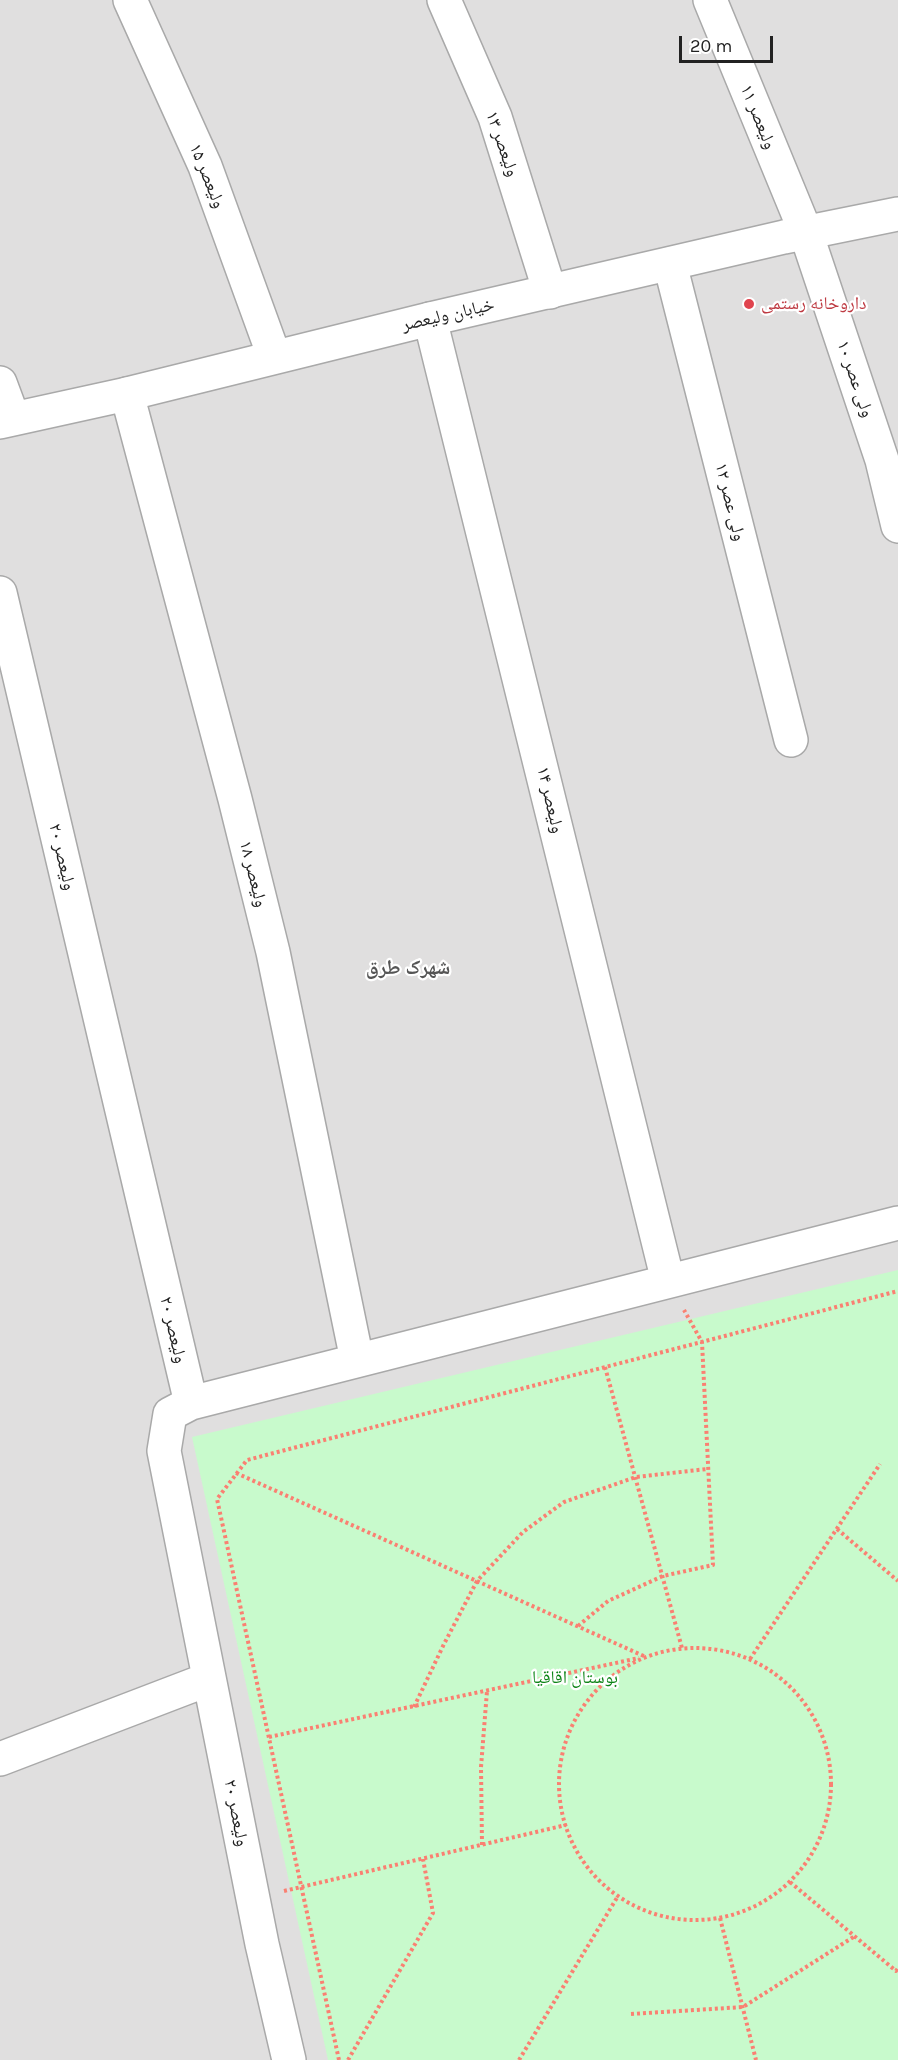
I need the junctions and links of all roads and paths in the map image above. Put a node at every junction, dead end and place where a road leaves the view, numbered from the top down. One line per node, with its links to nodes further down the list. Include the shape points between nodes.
1 (130, 0): 9 (street, ولیعصر ۱۵, via 205,166)
2 (444, 0): 7 (street, ولیعصر ۱۳, via 495,117)
3 (711, 0): 5 (street, ولیعصر ۱۱)
4 (898, 214): 5 (street, خیابان ولیعصر)
5 (806, 233): 6 (street, خیابان ولیعصر); 13 (street, ولی عصر ۱۰, via 882,460)
6 (670, 264): 7 (street, خیابان ولیعصر); 15 (street, ولی عصر ۱۲)
7 (550, 292): 8 (street, خیابان ولیعصر)
8 (430, 319): 9 (street, خیابان ولیعصر); 17 (street, ولیعصر ۱۴)
9 (274, 356): 11 (street, خیابان ولیعصر)
10 (0, 383): 12 (street)
11 (127, 394): 12 (street, خیابان ولیعصر); 20 (street, ولیعصر ۱۸, via 273,952)
12 (7, 420)
13 (898, 526)
14 (0, 593): 22 (street, ولیعصر ۲۰)
15 (791, 740)
16 (898, 1223): 17 (street)
17 (668, 1281): 19 (path); 20 (street)
18 (898, 1291): 19 (path)
19 (702, 1342): 21 (path); 24 (path)
20 (357, 1360): 22 (street)
21 (605, 1367): 25 (path, via 247,1460); 26 (path)
22 (190, 1403): 35 (street, ولیعصر ۲۰, via 170,1414 164,1451)
23 (880, 1464): 27 (path)
24 (707, 1469): 26 (path); 28 (path, via 713,1565)
25 (236, 1473): 29 (path); 38 (path, via 217,1499)
26 (636, 1477): 28 (path); 29 (path, via 564,1502 523,1532)
27 (837, 1529): 30 (path); 34 (path)
28 (663, 1576): 31 (path, via 608,1601); 32 (path)
29 (477, 1581): 31 (path); 37 (path)
30 (898, 1581)
31 (578, 1626): 33 (path)
32 (682, 1648): 33 (path); 34 (path, via 724,1650)
33 (646, 1657): 36 (path); 40 (path, via 601,1686 571,1729 562,1755 560,1782)
34 (750, 1659): 43 (path, via 773,1671 794,1689 822,1734 829,1759 829,1813 807,1862)
35 (209, 1679): 39 (street); 46 (street, ولیعصر ۲۰)
36 (487, 1691): 37 (path); 41 (path, via 481,1767)
37 (414, 1707): 38 (path)
38 (269, 1737): 44 (path)
39 (0, 1759)
40 (566, 1825): 41 (path); 45 (path, via 581,1858)
41 (482, 1845): 42 (path)
42 (423, 1859): 44 (path); 54 (path, via 433,1913)
43 (790, 1882): 47 (path, via 769,1899); 48 (path)
44 (301, 1887): 46 (path); 53 (path)
45 (618, 1896): 47 (path, via 666,1917); 55 (path)
46 (253, 1899): 52 (street, ولیعصر ۲۰)
47 (720, 1918): 50 (path)
48 (855, 1936): 49 (path, via 896,1971); 50 (path)
49 (898, 1968)
50 (743, 2007): 51 (path); 56 (path)
51 (631, 2014)
52 (289, 2060)
53 (339, 2060)
54 (348, 2060)
55 (519, 2060)
56 (756, 2060)

